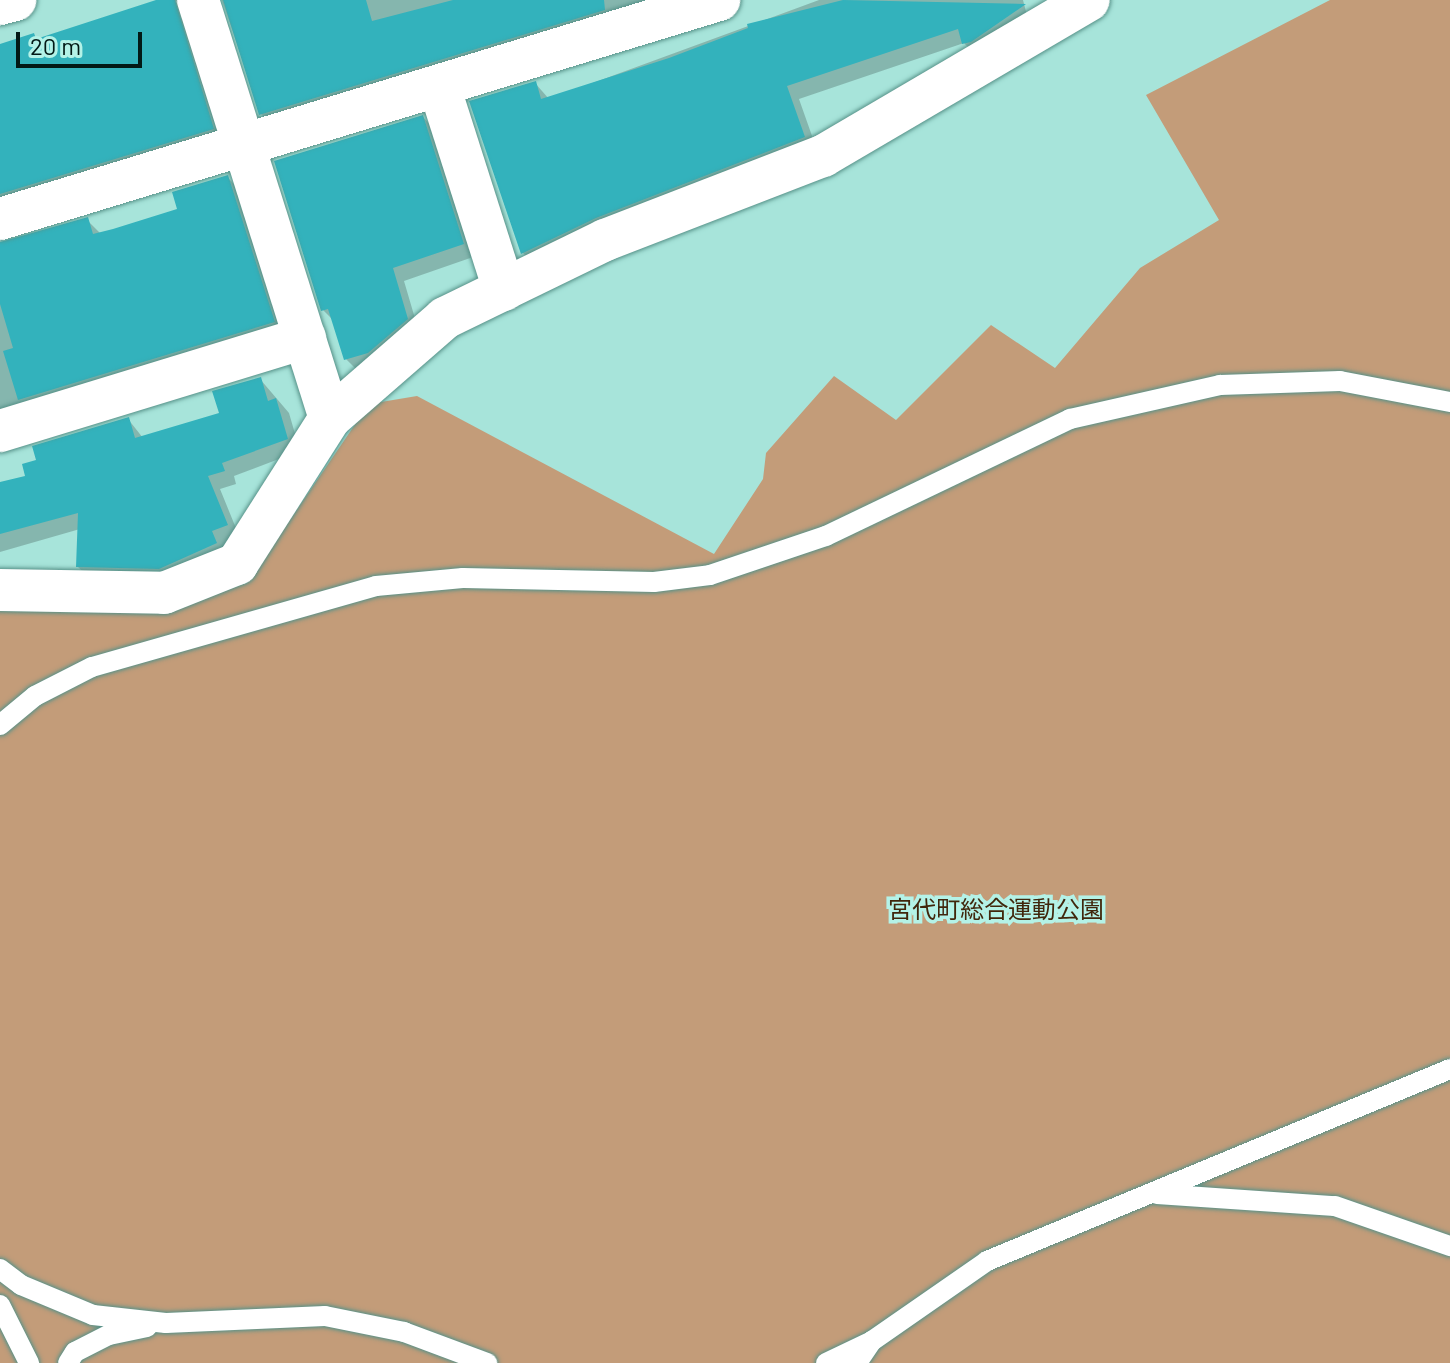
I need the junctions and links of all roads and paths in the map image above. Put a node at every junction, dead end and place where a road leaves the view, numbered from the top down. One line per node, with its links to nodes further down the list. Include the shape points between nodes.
1 (198, 0): 6 (street)
2 (719, 0): 5 (street)
3 (1089, 0): 4 (street)
4 (1031, 15): 8 (street, via 823,156 605,240)
5 (439, 86): 6 (street); 8 (street)
6 (245, 146): 7 (street); 9 (street)
7 (0, 219)
8 (504, 290): 11 (street, via 445,318)
9 (305, 338): 11 (street); 12 (street)
10 (1450, 402): 14 (lane, via 1340,381 1220,385 1070,419 826,536 710,575 654,582 463,578 376,586 92,667 35,696)
11 (330, 418): 13 (street, via 237,564 164,593)
12 (0, 431)
13 (0, 590)
14 (0, 725)
15 (1450, 1069): 16 (lane)
16 (1151, 1193): 17 (lane, via 1335,1206); 21 (lane, via 987,1261)
17 (1450, 1246)
18 (0, 1269): 20 (lane, via 21,1285 93,1315)
19 (0, 1305): 22 (lane)
20 (166, 1323): 23 (lane, via 109,1335 75,1352); 24 (lane, via 325,1316 404,1332)
21 (872, 1341): 25 (lane); 26 (lane)
22 (29, 1363)
23 (68, 1363)
24 (487, 1363)
25 (826, 1363)
26 (857, 1363)

